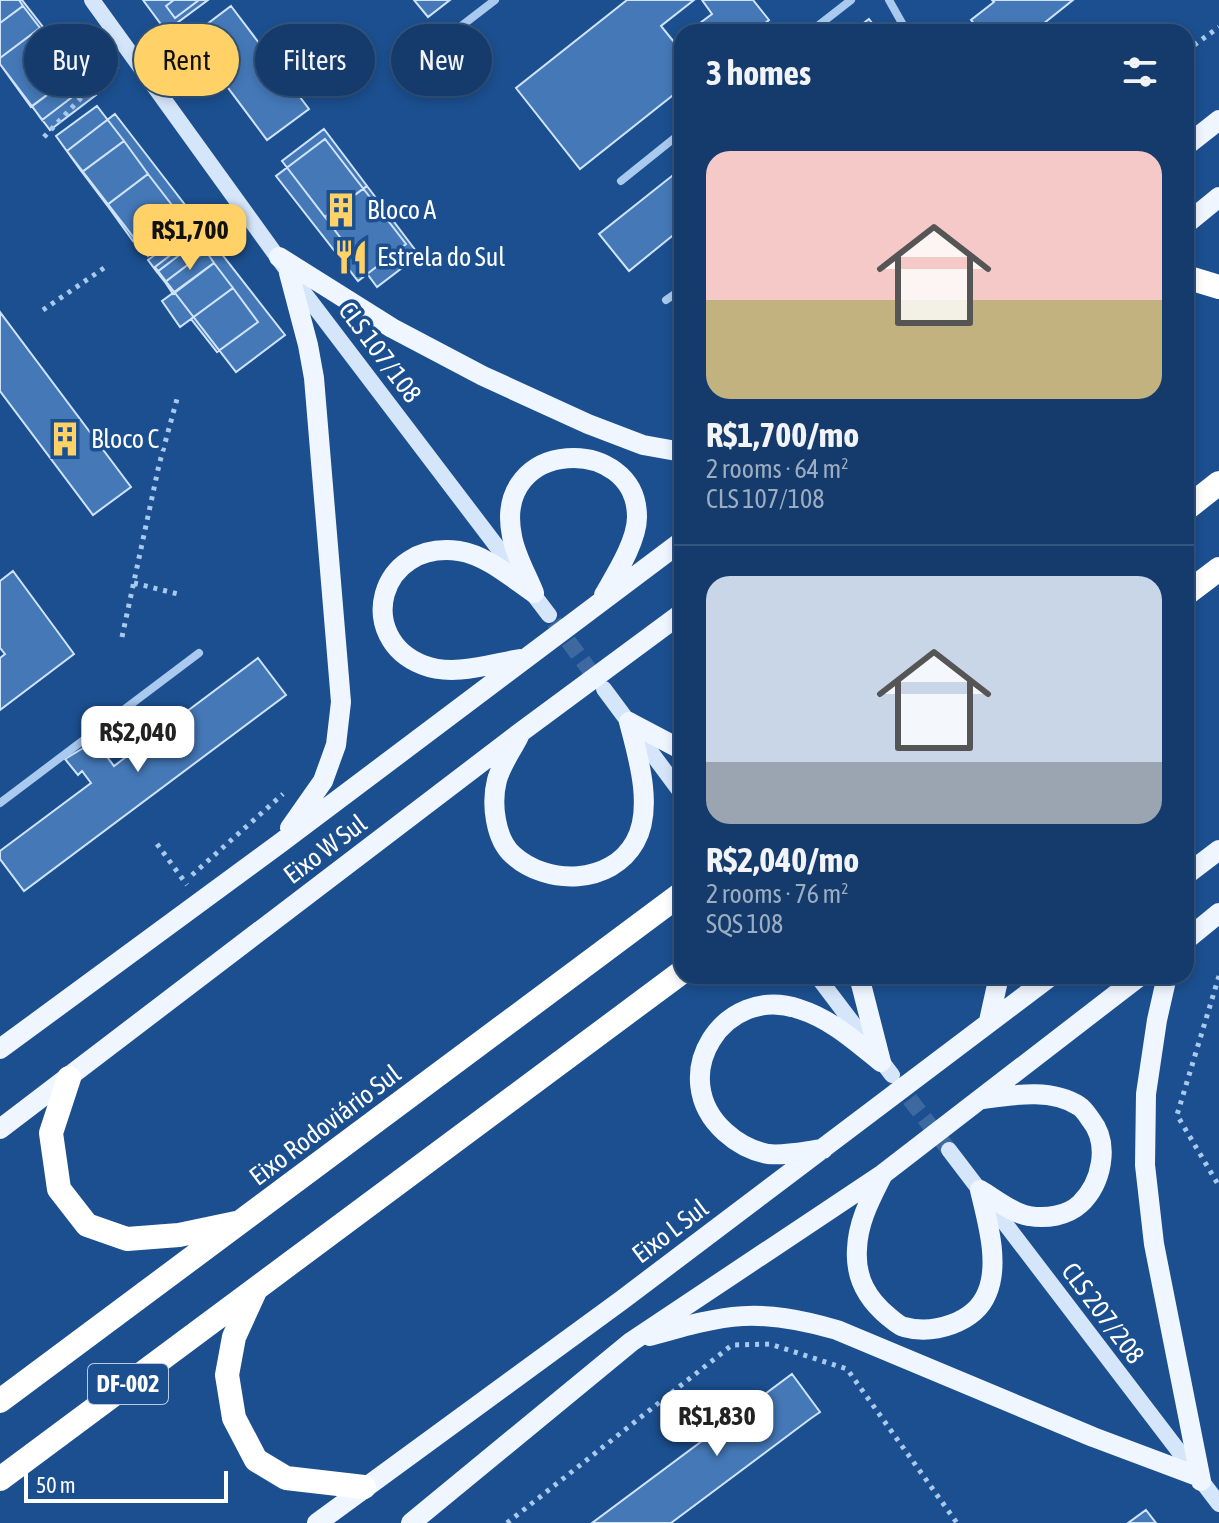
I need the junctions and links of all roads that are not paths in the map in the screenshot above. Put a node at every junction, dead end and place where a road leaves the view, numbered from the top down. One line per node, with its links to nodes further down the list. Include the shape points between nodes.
1 (92, 0): 14 (street, CLS 107/108)
2 (495, 0): 5 (street)
3 (851, 0): 6 (street)
4 (889, 0): 7 (street)
5 (464, 24)
6 (820, 24)
7 (902, 24)
8 (1219, 120): 10 (main road)
9 (674, 138): 11 (street)
10 (1194, 140)
11 (621, 181)
12 (1219, 197): 13 (main road)
13 (1194, 217)
14 (284, 265): 19 (main road, via 483,376 588,424); 25 (street, CLS 107/108); 37 (main road, via 314,378 341,702 336,745 323,781)
15 (1194, 279): 16 (highway)
16 (1219, 287)
17 (674, 294): 18 (street)
18 (666, 300)
19 (674, 451)
20 (1219, 483): 21 (highway)
21 (1194, 503)
22 (674, 547): 26 (main road, Eixo W Sul)
23 (1219, 569): 24 (highway)
24 (1194, 588)
25 (534, 593): 26 (main road, via 512,537 510,511 516,488 531,470 557,459 587,458 611,467 630,489 637,517 628,551); 27 (street, CLS 107/108); 30 (main road, via 473,556 436,550 411,557 390,579 382,601 385,625 398,648 423,665 456,670)
26 (601, 600): 30 (main road, Eixo W Sul)
27 (549, 615)
28 (674, 621): 33 (main road, Eixo W Sul)
29 (199, 653): 36 (street)
30 (526, 658): 37 (main road, Eixo W Sul)
31 (604, 689): 32 (street)
32 (629, 722): 33 (main road, via 641,764 644,805 636,841 617,865 588,876 547,875 512,855 498,832 497,780); 34 (main road); 35 (street)
33 (521, 732): 53 (main road, Eixo W Sul)
34 (674, 746)
35 (674, 783)
36 (0, 803)
37 (279, 844): 51 (main road, Eixo W Sul)
38 (1219, 850): 39 (main road)
39 (1194, 869)
40 (674, 899): 60 (highway, Eixo Rodoviário Sul / DF-002)
41 (1219, 913): 42 (main road)
42 (1194, 933)
43 (674, 978): 61 (highway, DF-002)
44 (823, 984): 52 (street)
45 (861, 984): 52 (main road)
46 (997, 984): 50 (main road)
47 (1040, 984): 50 (main road, Eixo L Sul)
48 (1130, 984): 54 (main road)
49 (1165, 984): 64 (main road, via 1146,1094 1145,1165 1154,1244)
50 (989, 1021): 56 (main road, Eixo L Sul)
51 (0, 1049)
52 (886, 1069): 56 (main road, via 834,1024 797,1007 744,1010 706,1045 699,1073 701,1097 714,1122 736,1142 769,1154)
53 (69, 1078): 55 (main road, Eixo W Sul); 60 (highway, via 51,1133 59,1189 87,1225 127,1239)
54 (983, 1099): 58 (main road); 59 (main road, via 1028,1094 1080,1107 1100,1131 1102,1159 1094,1186 1079,1205 1055,1217 1025,1216)
55 (0, 1129)
56 (823, 1149): 66 (main road, Eixo L Sul)
57 (949, 1150): 59 (street, CLS 207/208)
58 (883, 1174): 59 (main road, via 862,1218 859,1276 872,1303 902,1327 939,1328 965,1320 987,1294 993,1257); 62 (main road)
59 (980, 1190): 64 (street, CLS 207/208)
60 (243, 1222): 63 (highway, Eixo Rodoviário Sul / DF-002)
61 (255, 1290): 65 (highway, DF-002); 66 (highway, via 234,1337 227,1375 234,1418 256,1460 286,1478)
62 (631, 1342): 64 (main road, via 715,1318 795,1318 837,1330); 69 (main road)
63 (0, 1401)
64 (1199, 1478): 67 (street, CLS 207/208)
65 (0, 1479)
66 (364, 1487): 68 (main road, Eixo L Sul)
67 (1219, 1504)
68 (317, 1523)
69 (411, 1523)

